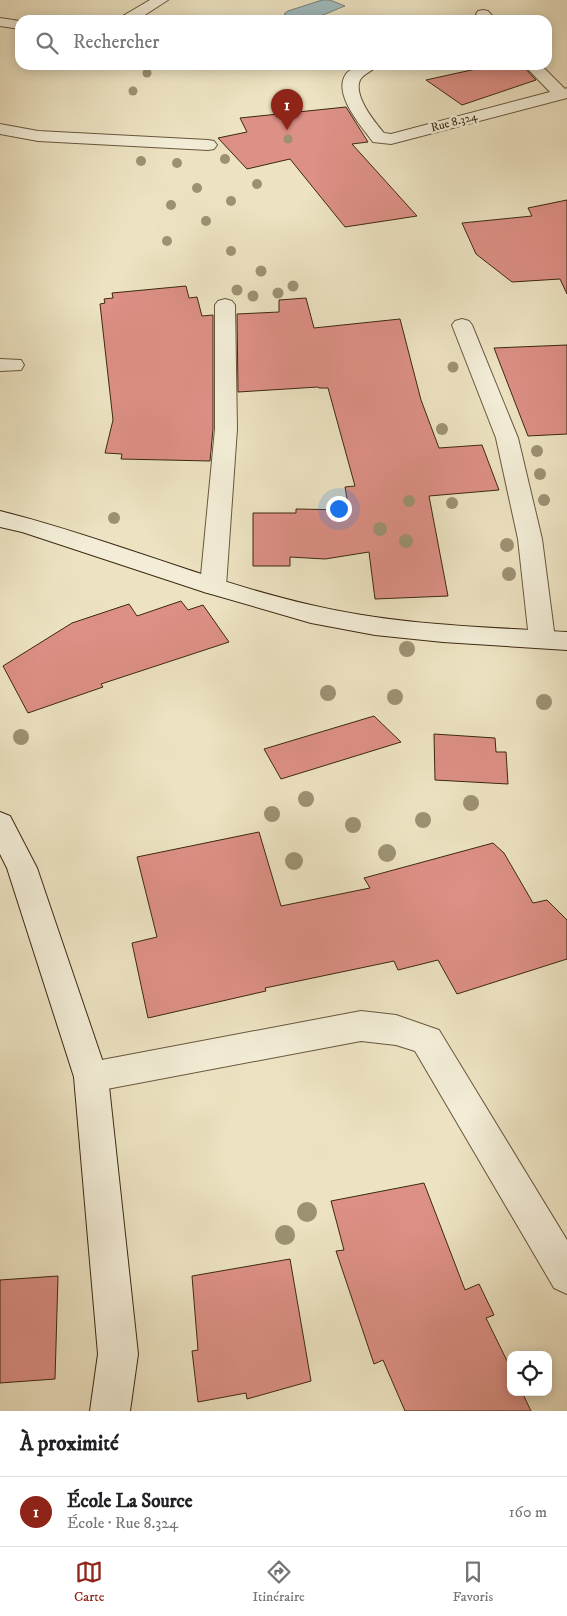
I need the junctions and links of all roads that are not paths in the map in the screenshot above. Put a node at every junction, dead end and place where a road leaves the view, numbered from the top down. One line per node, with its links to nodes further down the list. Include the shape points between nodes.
1 (161, 0): 2 (street)
2 (135, 15)
3 (0, 22): 4 (street)
4 (15, 24)
5 (364, 70): 7 (street, Rue 8.324, via 351,80 356,108 379,138 391,139)
6 (538, 70): 7 (street)
7 (564, 94)
8 (0, 129): 9 (street, via 38,136)
9 (208, 145)
10 (225, 305): 13 (street, via 226,428)
11 (462, 325): 14 (street, via 507,438 530,539)
12 (0, 519): 13 (street)
13 (213, 586): 14 (street, via 311,614 375,626)
14 (542, 639): 15 (street)
15 (567, 641)
16 (0, 824): 17 (street, via 22,868)
17 (91, 1077): 18 (street, via 361,1026 396,1030 427,1040); 19 (street, via 118,1354)
18 (567, 1275)
19 (110, 1411)

